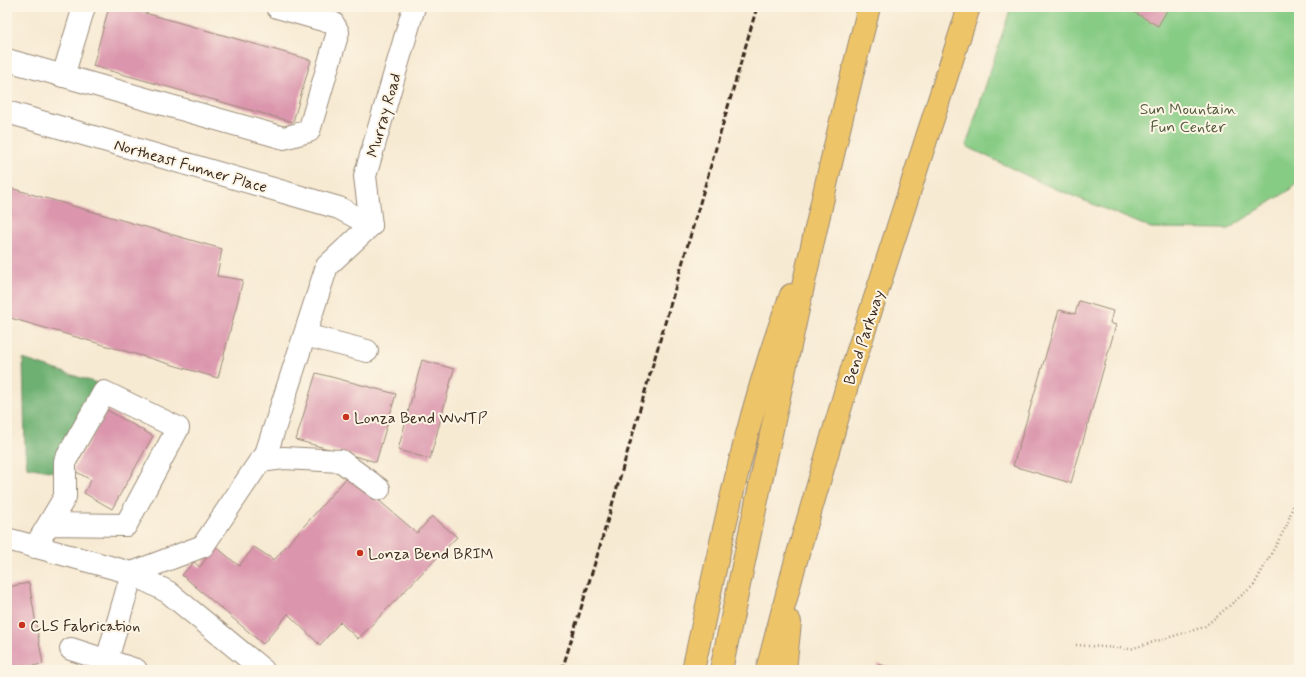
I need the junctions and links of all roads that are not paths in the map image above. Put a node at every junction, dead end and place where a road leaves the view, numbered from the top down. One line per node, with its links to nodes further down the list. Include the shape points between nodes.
1 (84, 7): 8 (street)
2 (277, 7): 6 (street)
3 (414, 7): 11 (street, Murray Road, via 365,176)
4 (869, 7): 10 (highway)
5 (969, 7): 19 (highway, Bend Parkway, via 851,372)
6 (335, 15): 8 (street, via 338,32 309,131 284,138)
7 (7, 60): 8 (street)
8 (64, 76)
9 (7, 112): 11 (street, Northeast Funner Place, via 339,208)
10 (817, 225): 25 (highway, via 777,332 744,441); 26 (highway)
11 (371, 226): 12 (street, via 327,266)
12 (305, 334): 13 (street); 14 (street)
13 (367, 351)
14 (264, 460): 15 (street, via 284,458 341,461); 20 (street, via 260,461 202,546)
15 (379, 489)
16 (49, 524): 16 (street, via 65,497 65,461 104,392 178,428 126,525); 18 (street)
17 (7, 539): 18 (street)
18 (35, 547): 20 (street)
19 (795, 564): 27 (highway, Bend Parkway); 28 (highway)
20 (132, 574): 22 (street); 24 (street, via 168,592)
21 (71, 649): 22 (street)
22 (107, 660): 23 (street)
23 (136, 670)
24 (263, 670)
25 (693, 670)
26 (720, 670)
27 (766, 670)
28 (785, 670)

